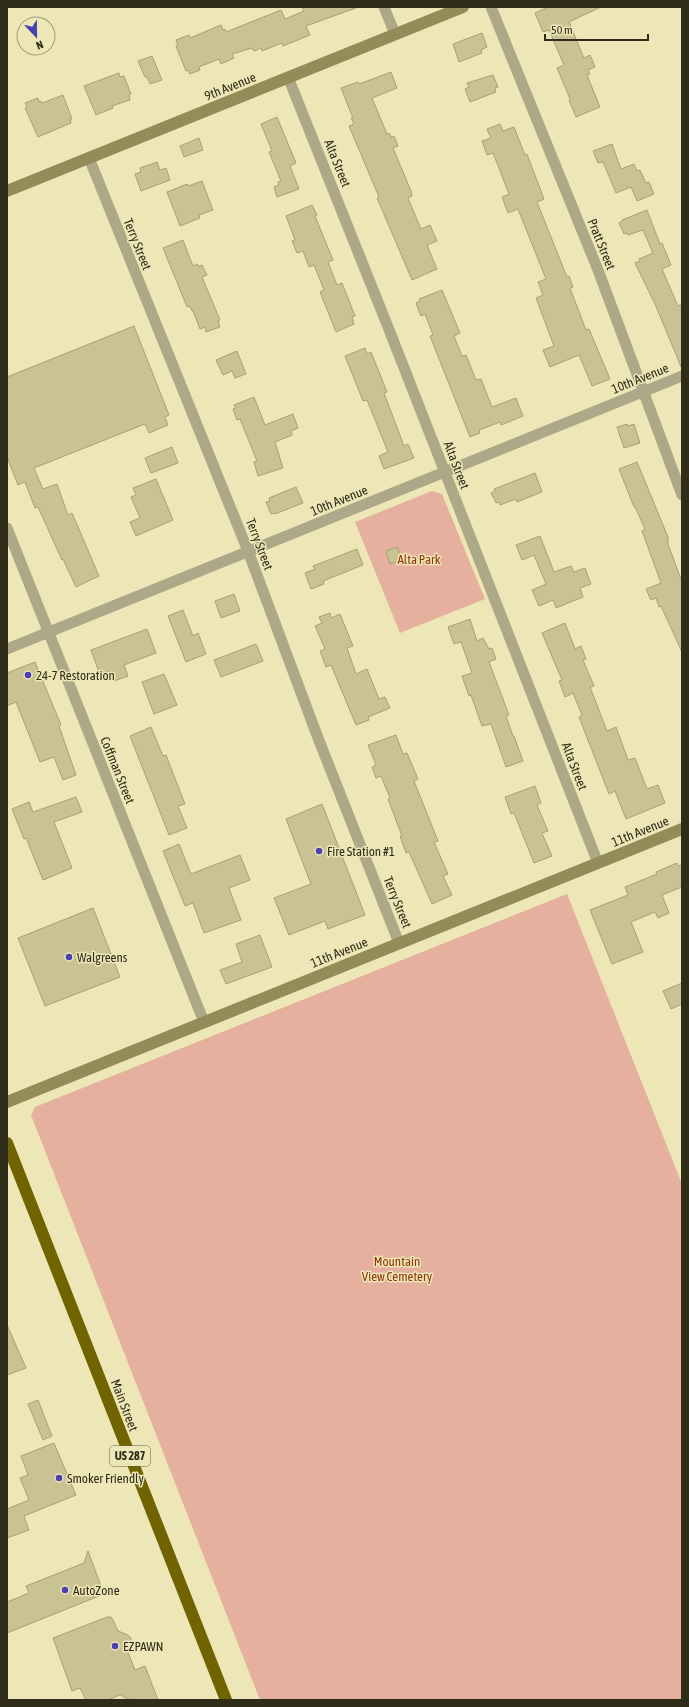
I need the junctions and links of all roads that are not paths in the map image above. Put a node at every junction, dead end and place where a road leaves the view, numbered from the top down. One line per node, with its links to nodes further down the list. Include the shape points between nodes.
1 (384, 7): 4 (street)
2 (463, 7): 4 (street, 9th Avenue)
3 (491, 7): 9 (street, Pratt Street, via 598,270)
4 (395, 34): 5 (street, 9th Avenue)
5 (288, 77): 6 (street, 9th Avenue); 10 (street, Alta Street)
6 (89, 158): 7 (street, 9th Avenue); 13 (street, Terry Street)
7 (7, 191)
8 (682, 376): 9 (street, 10th Avenue)
9 (644, 392): 10 (street, 10th Avenue); 11 (street, Pratt Street)
10 (444, 472): 13 (street, 10th Avenue); 17 (street, Alta Street)
11 (682, 495)
12 (7, 528): 14 (street, Coffman Street)
13 (248, 552): 14 (street, 10th Avenue); 18 (street, Terry Street)
14 (48, 632): 15 (street, 10th Avenue); 19 (street, Coffman Street)
15 (7, 648)
16 (682, 829): 17 (street, 11th Avenue)
17 (598, 863): 18 (street, 11th Avenue)
18 (399, 943): 19 (street, 11th Avenue)
19 (204, 1022): 20 (street, 11th Avenue)
20 (7, 1102)
21 (7, 1143): 22 (highway, Main Street / US 287)
22 (226, 1700)

